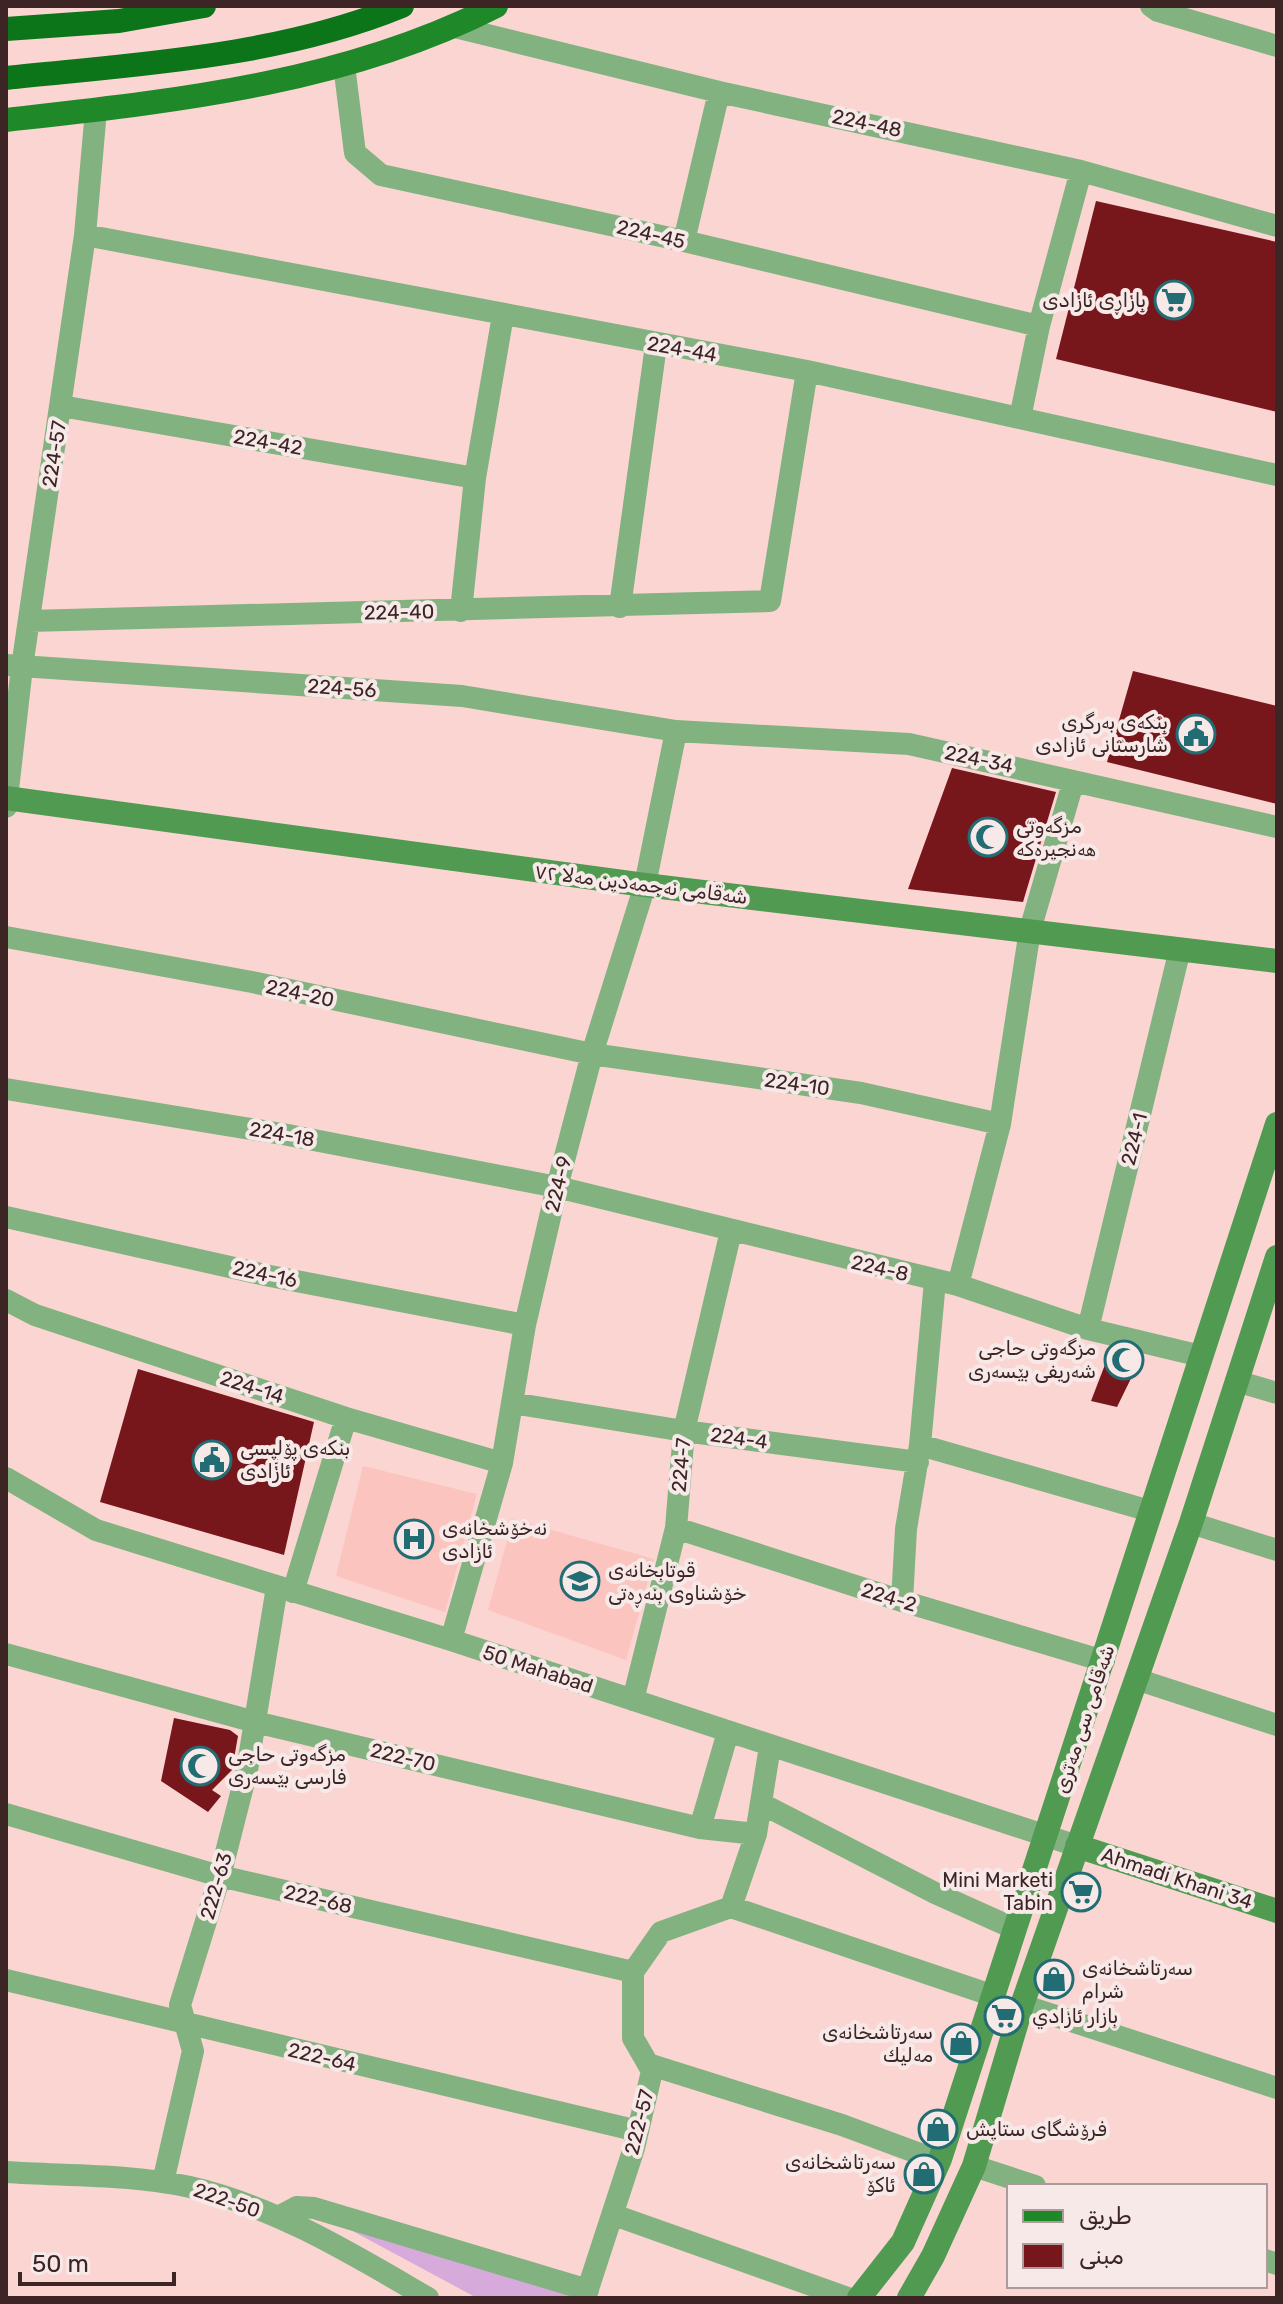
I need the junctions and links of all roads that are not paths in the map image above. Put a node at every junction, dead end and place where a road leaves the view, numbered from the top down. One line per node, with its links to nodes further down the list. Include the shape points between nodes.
1 (204, 6): 6 (highway, via 119,21)
2 (402, 6): 9 (highway, via 302,37 182,60)
3 (496, 6): 5 (main road)
4 (1155, 9): 7 (street)
5 (455, 27): 8 (main road); 10 (street, 224-48)
6 (6, 29)
7 (1277, 46)
8 (344, 65): 11 (main road, via 278,83); 16 (street, 224-45, via 355,153 381,175)
9 (6, 78)
10 (719, 92): 13 (street, 224-48); 16 (street)
11 (96, 110): 12 (main road); 15 (street, 224-57)
12 (6, 120)
13 (1081, 171): 14 (street, 224-48); 18 (street)
14 (1277, 226)
15 (85, 235): 17 (street, 224-44); 21 (street, 224-57)
16 (684, 241): 18 (street, 224-45)
17 (503, 315): 19 (street, 224-44); 24 (street)
18 (1039, 326): 22 (street)
19 (656, 345): 20 (street, 224-44); 25 (street)
20 (807, 371): 22 (street, 224-44); 25 (street, 224-40, via 770,601)
21 (61, 406): 24 (street, 224-42); 27 (street, 224-57)
22 (1020, 418): 23 (street, 224-44)
23 (1277, 475)
24 (475, 478): 26 (street)
25 (620, 607): 26 (street, 224-40)
26 (461, 611): 27 (street, 224-40)
27 (29, 621): 28 (street, 224-57)
28 (14, 666): 29 (street, 224-56, via 462,696); 31 (street, 224-57)
29 (676, 731): 30 (street, 224-34, via 909,744); 33 (street, 224-9)
30 (1073, 783): 32 (street, 224-34); 34 (street)
31 (7, 801): 33 (main road, شەقامی نەجمەدین مەلا ٧٢)
32 (1277, 827)
33 (645, 885): 34 (main road, شەقامی نەجمەدین مەلا ٧٢); 38 (street, 224-9)
34 (1030, 930): 36 (main road, شەقامی نەجمەدین مەلا ٧٢); 40 (street)
35 (6, 937): 38 (street, 224-20, via 252,982)
36 (1180, 949): 37 (main road, شەقامی نەجمەدین مەلا ٧٢); 50 (street, 224-1)
37 (1277, 961)
38 (592, 1054): 40 (street, 224-10, via 861,1093); 42 (street, 224-9)
39 (6, 1089): 42 (street, 224-18, via 288,1135)
40 (1000, 1124): 47 (street)
41 (1277, 1124): 51 (main road, شەقامی سی مەتری)
42 (557, 1187): 44 (street, 224-8); 49 (street, 224-9)
43 (6, 1217): 49 (street, 224-16)
44 (731, 1231): 46 (street, 224-8); 56 (street, 224-7)
45 (1277, 1257): 52 (main road, شەقامی سی مەتری)
46 (935, 1281): 47 (street, 224-8); 57 (street)
47 (958, 1285): 50 (street, 224-8)
48 (6, 1300): 55 (street, 224-14, via 35,1315)
49 (525, 1325): 54 (street, 224-9)
50 (1088, 1329): 51 (street, 224-8)
51 (1201, 1356): 60 (main road, شەقامی سی مەتری)
52 (1236, 1381): 53 (street); 61 (main road, شەقامی سی مەتری)
53 (1277, 1393)
54 (512, 1403): 56 (street, 224-4); 58 (street, 224-9)
55 (346, 1418): 58 (street, 224-14); 64 (street, 222-63)
56 (684, 1431): 57 (street, 224-4); 62 (street, 224-7)
57 (919, 1454): 60 (street, 224-4); 65 (street, via 906,1529)
58 (502, 1463): 66 (street, 224-9)
59 (6, 1478): 64 (street, 50 Mahabad, via 96,1530)
60 (1150, 1511): 68 (main road, شەقامی سی مەتری)
61 (1191, 1523): 63 (street); 69 (main road, شەقامی سی مەتری)
62 (676, 1528): 65 (street, 224-2); 70 (street, 224-7)
63 (1277, 1550)
64 (285, 1590): 66 (street, 50 Mahabad); 71 (street, 222-63)
65 (902, 1601): 68 (street, 224-2)
66 (451, 1640): 70 (street, 50 Mahabad)
67 (6, 1654): 71 (street, 222-70)
68 (1104, 1661): 79 (main road, شەقامی سی مەتری)
69 (1136, 1679): 72 (street); 80 (main road, شەقامی سی مەتری)
70 (633, 1700): 73 (street, 50 Mahabad)
71 (255, 1722): 77 (street, 222-70); 81 (street, 222-63)
72 (1277, 1725)
73 (728, 1732): 74 (street, 50 Mahabad); 77 (street)
74 (770, 1746): 75 (street); 79 (street, 50 Mahabad)
75 (762, 1804): 78 (street); 84 (street)
76 (6, 1814): 81 (street, 222-68)
77 (700, 1828): 78 (street, 222-70)
78 (756, 1834): 82 (street)
79 (1046, 1838): 80 (street, 50 Mahabad); 84 (main road, شەقامی سی مەتری)
80 (1077, 1846): 83 (main road, Ahmadi Khani 34); 88 (main road, شەقامی سی مەتری)
81 (220, 1876): 85 (street, 222-68); 89 (street, 222-63, via 180,2005)
82 (731, 1907): 85 (street, via 661,1932); 87 (street)
83 (1277, 1911)
84 (1013, 1928): 87 (main road, شەقامی سی مەتری)
85 (633, 1972): 90 (street, 222-57, via 633,2038)
86 (6, 1980): 89 (street, 222-64)
87 (991, 1995): 93 (main road, شەقامی سی مەتری)
88 (1022, 2005): 91 (street); 94 (main road, شەقامی سی مەتری)
89 (186, 2025): 92 (street, 222-64); 96 (street, 222-63, via 193,2051)
90 (648, 2064): 92 (street, 222-57, via 652,2071); 93 (street)
91 (1277, 2088)
92 (638, 2131): 98 (street, 222-57)
93 (939, 2161): 103 (main road, شەقامی سی مەتری, via 903,2242)
94 (974, 2166): 97 (street); 104 (main road, شەقامی سی مەتری)
95 (6, 2172): 96 (street, 222-50)
96 (163, 2182): 99 (street, 222-50)
97 (1029, 2184)
98 (614, 2215): 100 (street, 222-57); 102 (street)
99 (278, 2217): 100 (street, via 297,2207 314,2208); 101 (street, 222-50)
100 (587, 2294)
101 (428, 2298)
102 (848, 2298)
103 (859, 2298)
104 (909, 2298)

